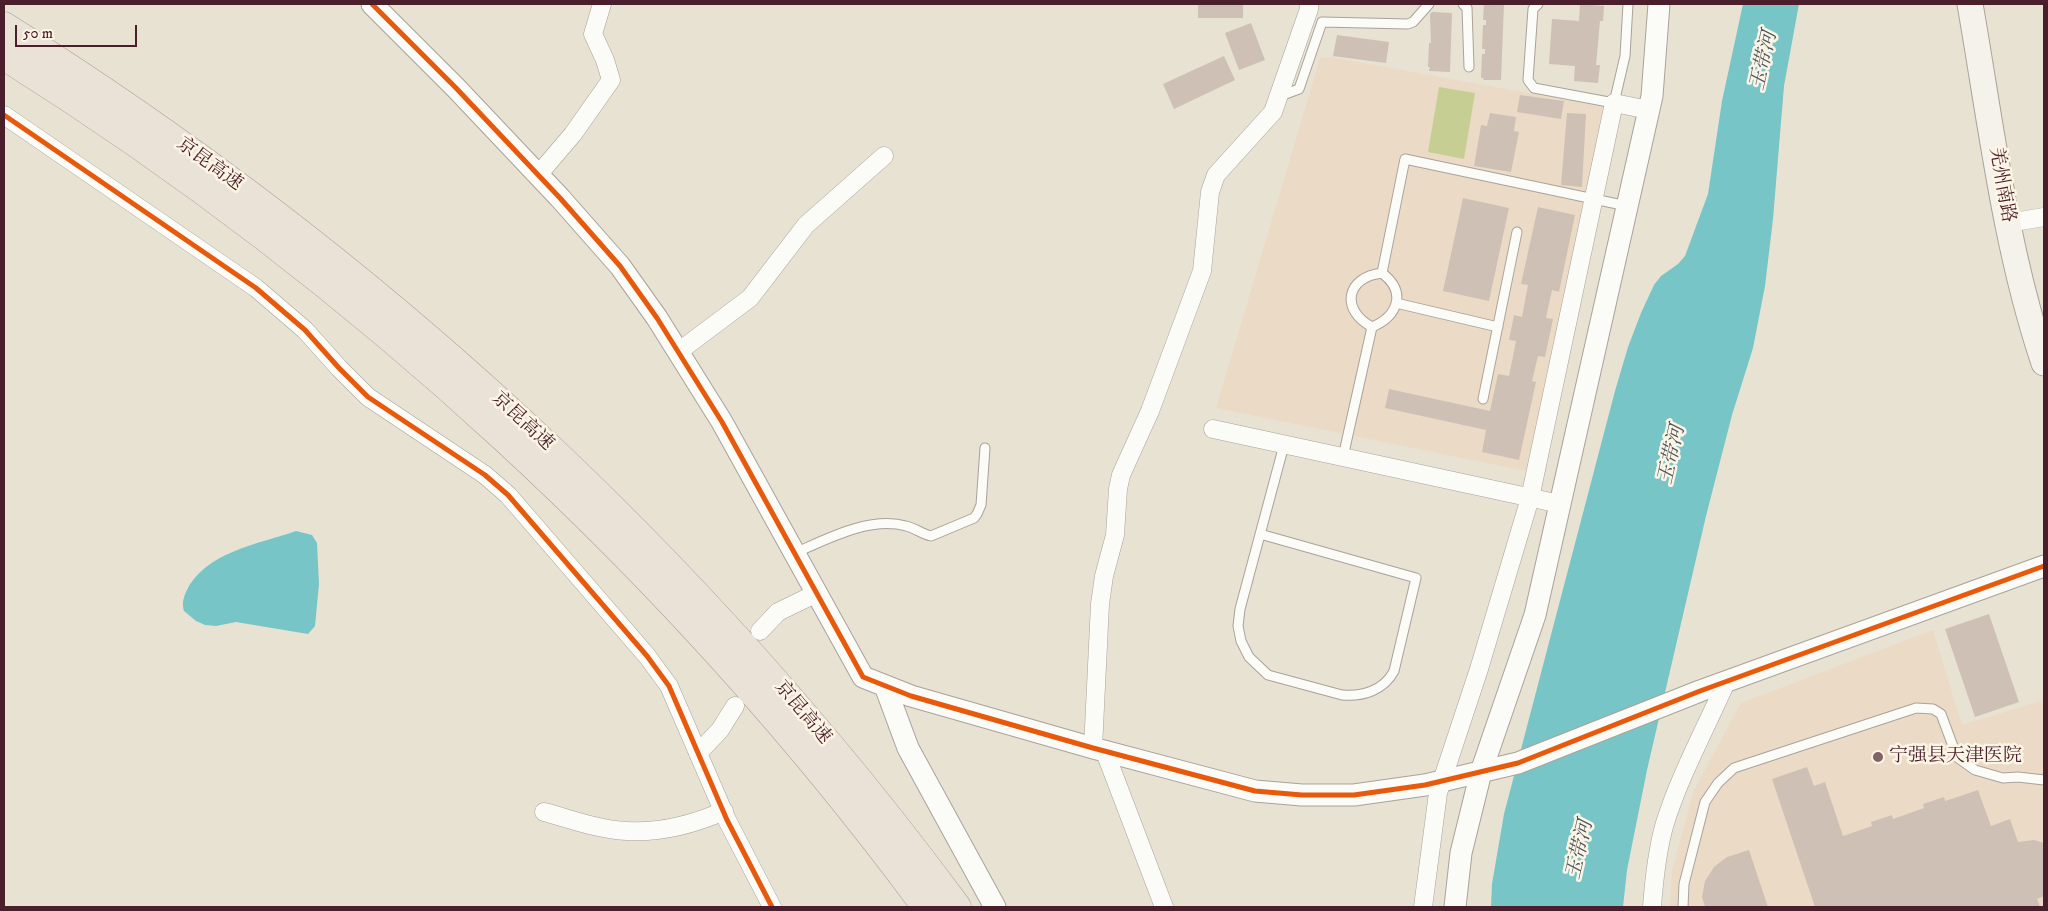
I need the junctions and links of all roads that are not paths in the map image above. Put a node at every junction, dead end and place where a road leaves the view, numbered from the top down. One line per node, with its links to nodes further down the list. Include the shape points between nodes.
1 (372, 4): 18 (street)
2 (602, 4): 18 (street, via 593,34 611,80 573,134)
3 (1309, 4): 13 (street)
4 (1429, 4): 13 (lane, via 1408,24 1322,22 1300,89)
5 (1463, 4): 12 (lane, via 1467,8)
6 (1538, 4): 14 (lane, via 1533,9 1528,80 1534,88)
7 (1628, 4): 14 (lane, via 1625,56)
8 (1659, 4): 15 (street)
9 (1970, 4): 22 (main road, 羌州南路)
10 (4, 26): 54 (highway, 京昆高速, via 195,154 294,229 389,304 520,419 605,500 753,655 887,815)
11 (4, 56): 53 (highway, 京昆高速, via 119,131 279,249 380,330 503,438 587,518 733,671)
12 (1469, 67)
13 (1280, 96): 45 (street, via 1271,117 1212,183 1202,271 1150,411 1121,475 1115,535 1100,604)
14 (1614, 103): 15 (street); 19 (street)
15 (1649, 110): 20 (street)
16 (4, 115): 46 (street, via 256,288 305,330 368,397 497,485 656,668 669,686)
17 (884, 156): 28 (street, via 806,225 750,298)
18 (538, 175): 28 (street, via 620,266)
19 (1594, 199): 20 (lane); 24 (lane, via 1405,159); 35 (street)
20 (1628, 206): 36 (street)
21 (2044, 217): 22 (street)
22 (2008, 223): 29 (main road, 羌州南路, via 2028,314)
23 (1517, 232): 27 (lane)
24 (1382, 273): 25 (lane, via 1391,280 1396,291); 26 (lane, via 1362,279 1351,295 1352,309 1360,320)
25 (1396, 303): 26 (lane, via 1392,314); 27 (lane)
26 (1372, 327): 34 (lane)
27 (1498, 327): 30 (lane)
28 (678, 352): 38 (street, via 722,422)
29 (2044, 363)
30 (1483, 400)
31 (1213, 429): 32 (street)
32 (1284, 445): 34 (street); 37 (lane)
33 (985, 448): 38 (lane, via 981,505 974,518 931,536 892,524 849,530)
34 (1343, 457): 35 (street)
35 (1530, 498): 36 (street); 49 (street)
36 (1560, 504): 47 (street, via 1535,615)
37 (1260, 534): 37 (lane, via 1238,626 1241,642 1249,657 1268,675 1342,695 1362,695 1385,684 1394,671 1416,578)
38 (795, 553): 40 (street)
39 (2044, 566): 42 (street)
40 (817, 593): 41 (street, via 778,612); 43 (street, via 863,677)
41 (760, 631)
42 (1726, 682): 47 (street, via 1518,763); 59 (street, via 1665,824)
43 (885, 686): 45 (street); 55 (street, via 908,748)
44 (735, 706): 46 (street, via 720,730)
45 (1099, 750): 49 (street, via 1255,791 1354,795); 56 (street)
46 (699, 752): 50 (street)
47 (1481, 772): 49 (street); 58 (street, via 1461,853)
48 (2044, 780): 60 (lane, via 2003,778 1975,770 1957,758 1941,714 1925,707 1734,768 1705,802 1684,884)
49 (1442, 781): 57 (street)
50 (724, 811): 51 (street, via 700,821 661,829 627,831 602,828); 52 (street)
51 (544, 812)
52 (772, 907)
53 (926, 907)
54 (957, 907)
55 (996, 907)
56 (1164, 907)
57 (1423, 907)
58 (1455, 907)
59 (1652, 907)
60 (1683, 907)

